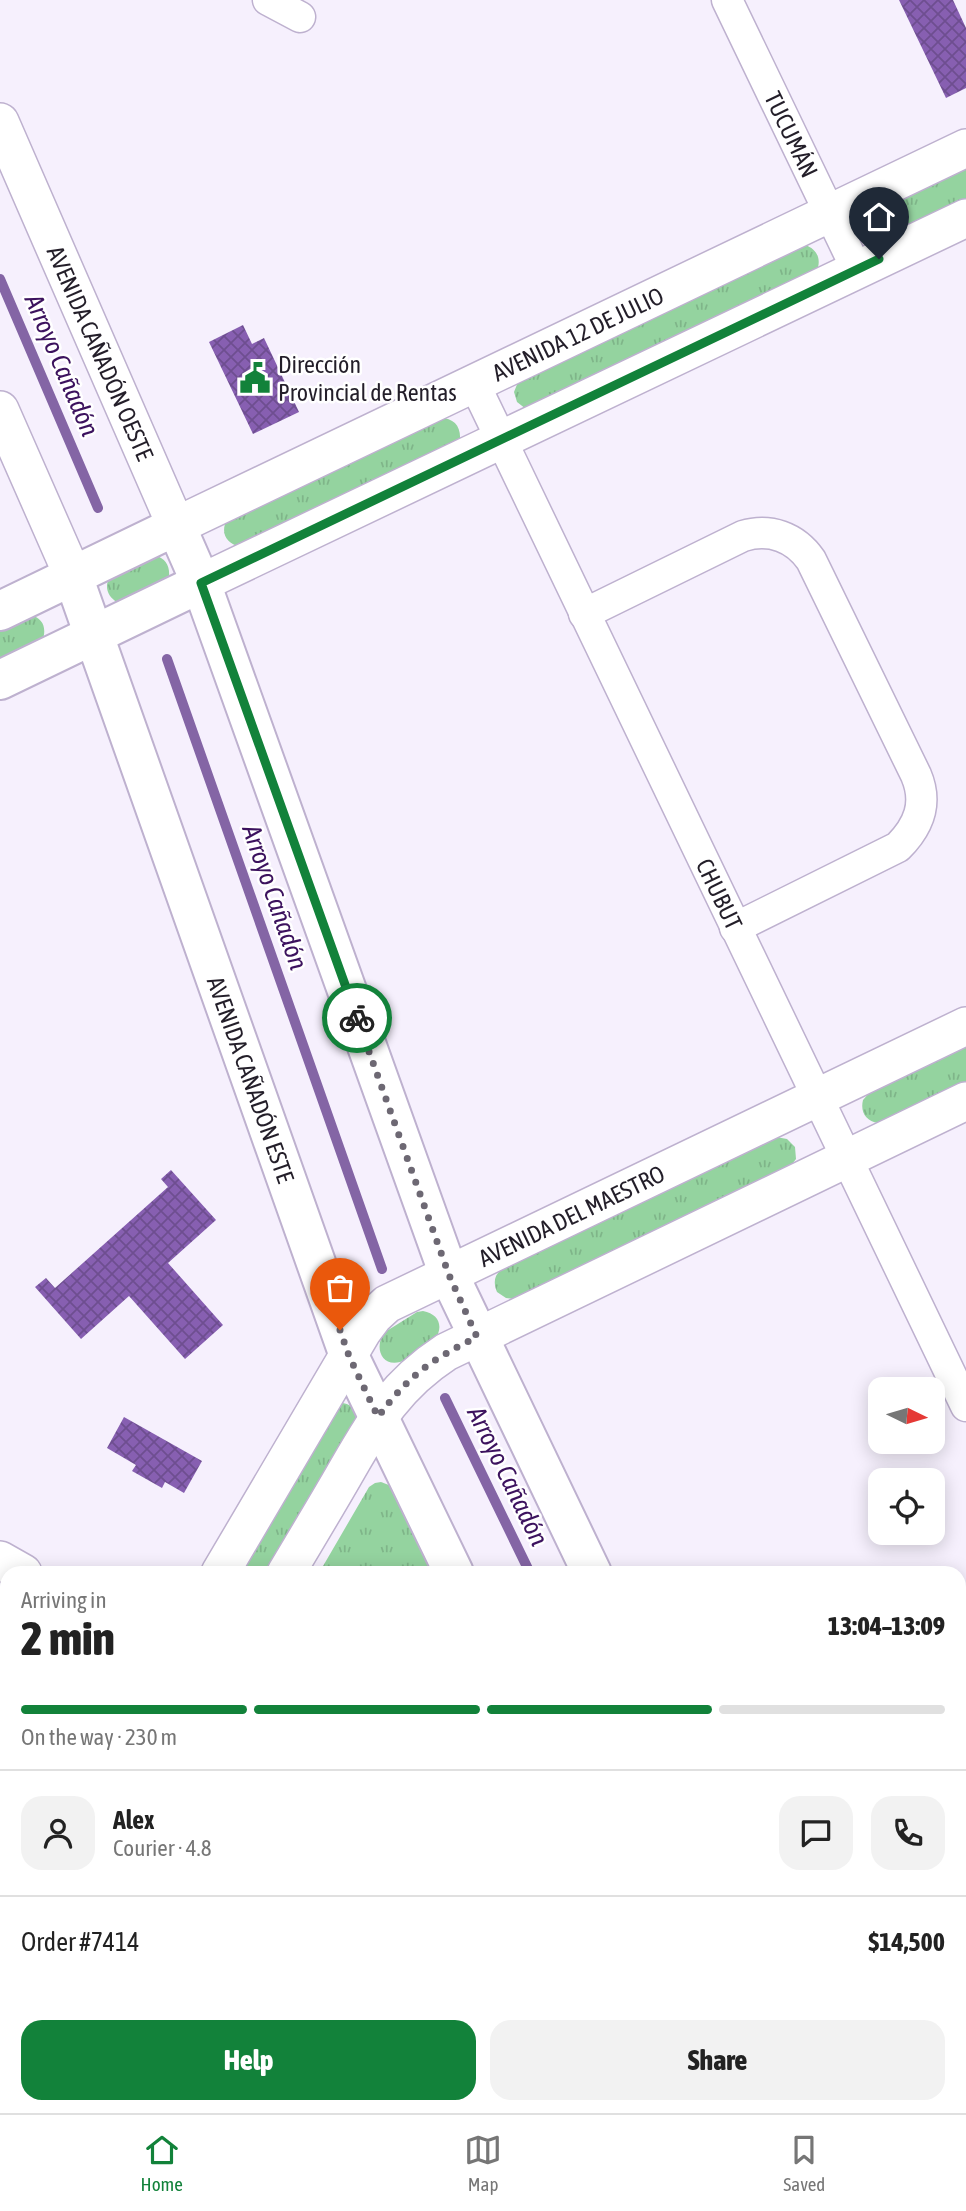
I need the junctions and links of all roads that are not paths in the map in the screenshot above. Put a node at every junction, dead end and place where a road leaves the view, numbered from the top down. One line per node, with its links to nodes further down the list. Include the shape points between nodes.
1 (268, 0): 3 (street)
2 (727, 0): 6 (street, TUCUMÁN)
3 (300, 17)
4 (0, 122): 12 (street, AVENIDA CAÑADÓN OESTE)
5 (966, 148): 6 (street, AVENIDA 12 DE JULIO)
6 (829, 213): 8 (street, TUCUMÁN); 9 (street, AVENIDA 12 DE JULIO)
7 (966, 218): 8 (street)
8 (857, 270): 11 (street)
9 (474, 383): 11 (street, CHUBUT); 12 (street, AVENIDA 12 DE JULIO)
10 (0, 410): 13 (street)
11 (501, 440): 14 (street); 16 (street, CHUBUT)
12 (176, 526): 13 (main road, AVENIDA 12 DE JULIO); 14 (main road, AVENIDA CAÑADÓN OESTE)
13 (73, 576): 15 (main road, AVENIDA 12 DE JULIO); 17 (main road, AVENIDA CAÑADÓN ESTE)
14 (201, 583): 17 (main road); 24 (main road)
15 (0, 611)
16 (584, 614): 19 (street, CHUBUT); 19 (street, via 743,536 761,532 782,536 811,560 893,727 920,785 921,808 914,829 890,853)
17 (94, 634): 18 (main road); 26 (main road, AVENIDA CAÑADÓN ESTE)
18 (0, 680)
19 (736, 928): 21 (street, CHUBUT)
20 (966, 1026): 21 (street, AVENIDA DEL MAESTRO)
21 (817, 1097): 23 (street, CHUBUT); 24 (street, AVENIDA DEL MAESTRO)
22 (966, 1101): 23 (street)
23 (847, 1159): 25 (street); 27 (street, CHUBUT)
24 (449, 1275): 25 (main road); 26 (street, AVENIDA DEL MAESTRO, via 387,1304)
25 (477, 1337): 28 (street, via 425,1366); 32 (main road)
26 (349, 1356): 28 (main road, AVENIDA CAÑADÓN ESTE); 29 (street, AVENIDA DEL MAESTRO)
27 (966, 1406)
28 (378, 1417): 30 (street); 31 (main road, AVENIDA CAÑADÓN ESTE)
29 (224, 1566)
30 (290, 1566)
31 (451, 1566)
32 (589, 1566)

